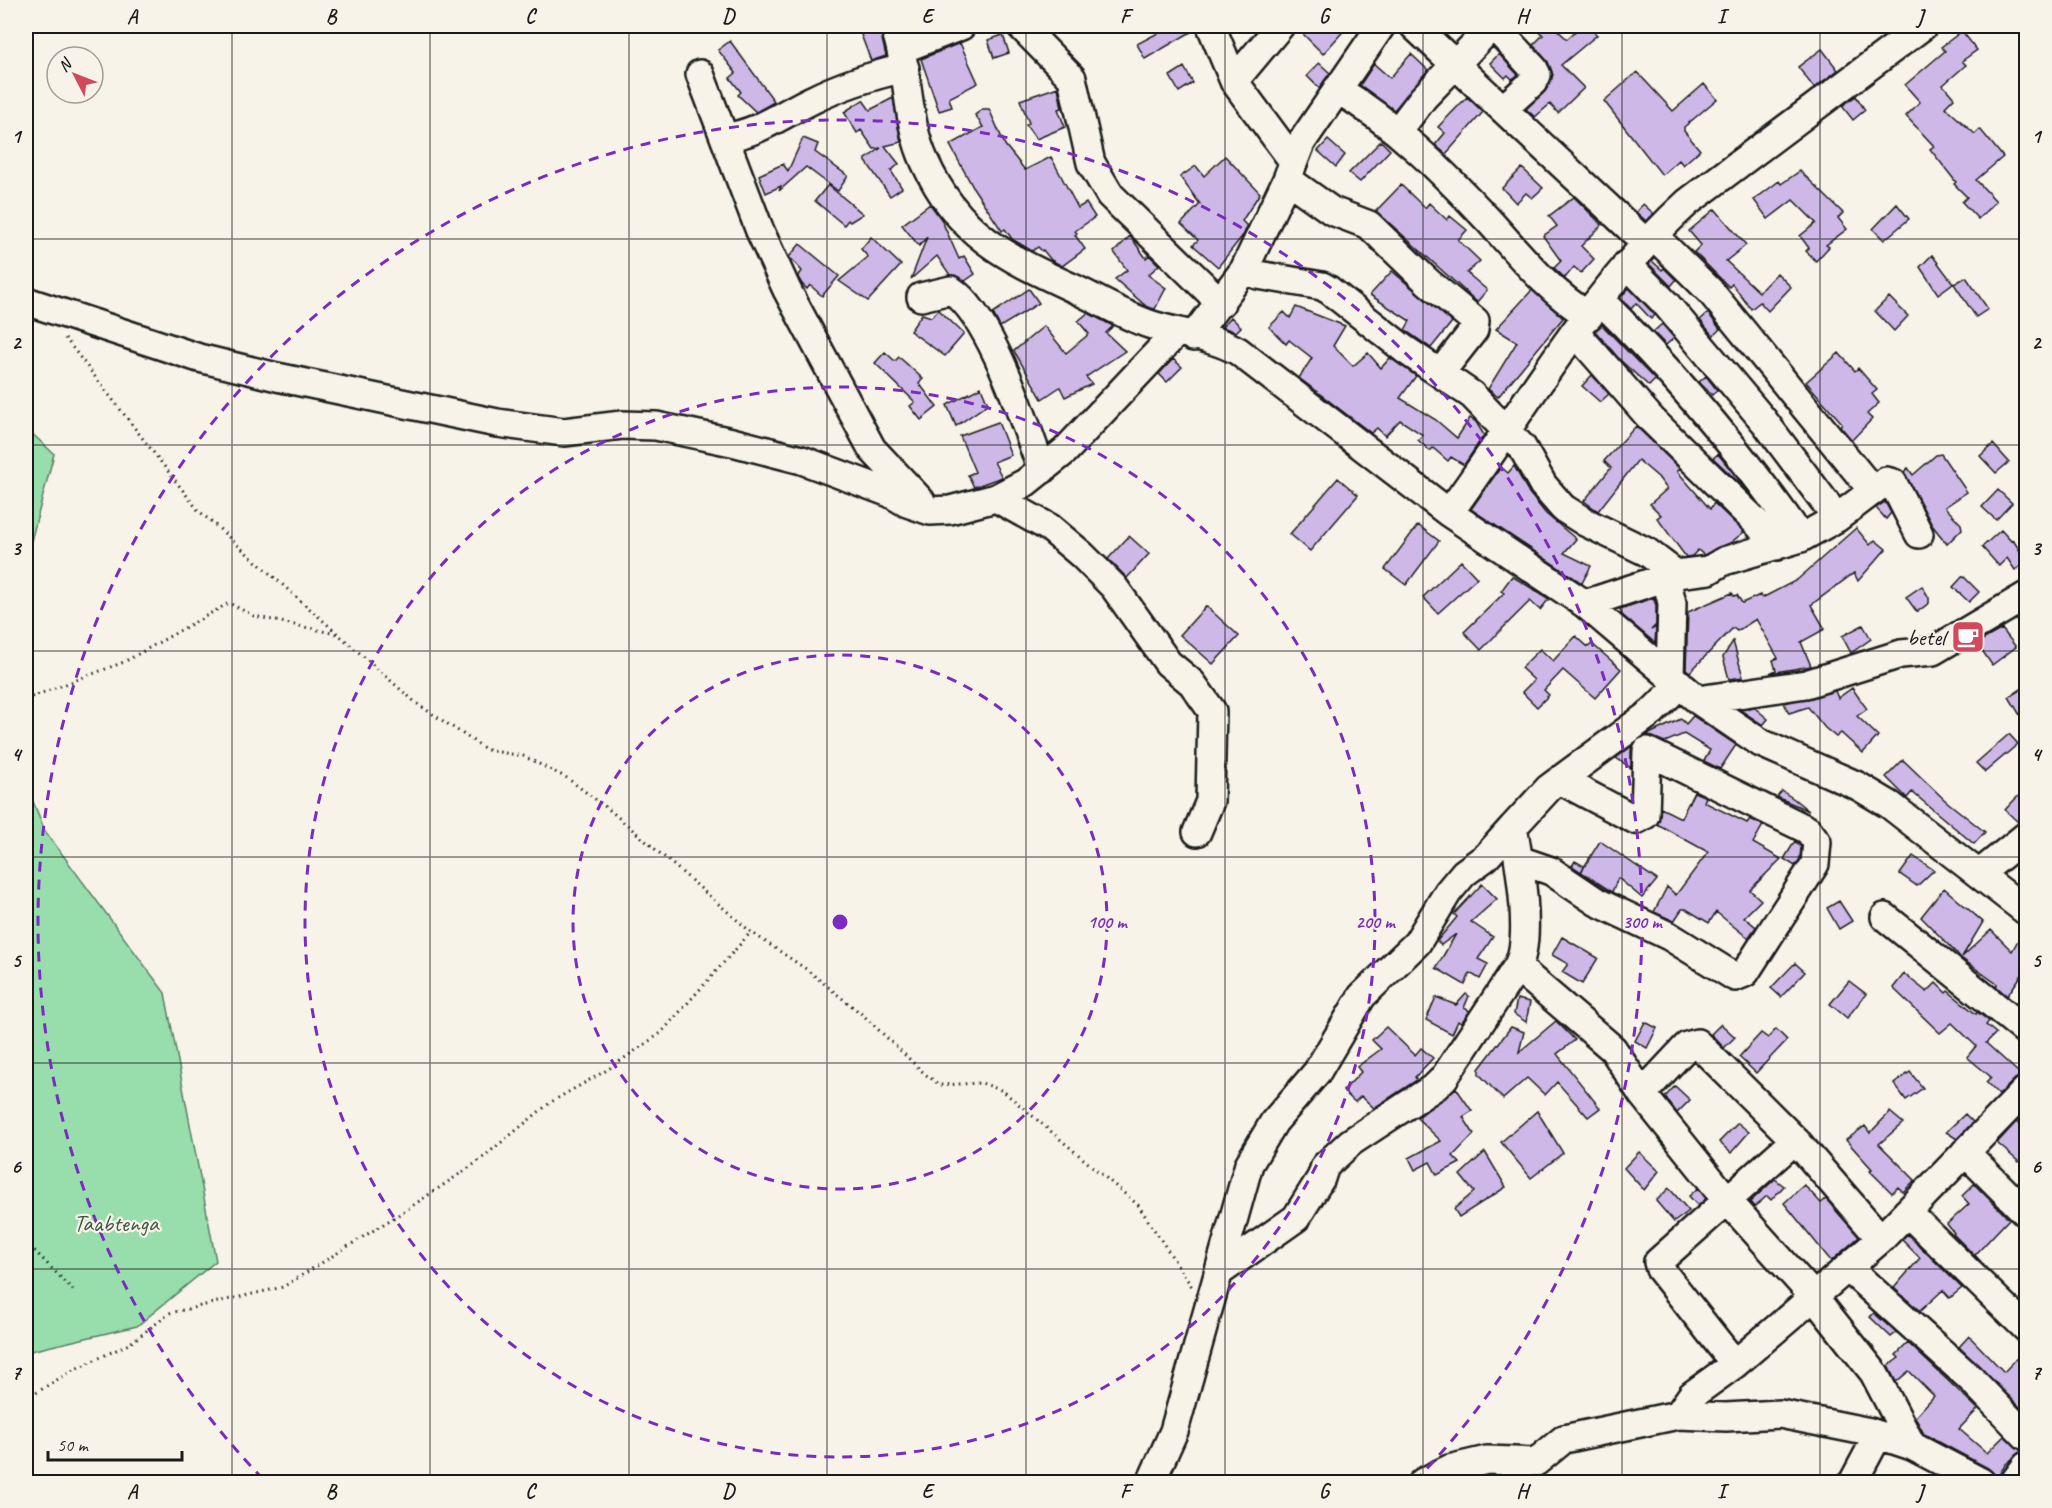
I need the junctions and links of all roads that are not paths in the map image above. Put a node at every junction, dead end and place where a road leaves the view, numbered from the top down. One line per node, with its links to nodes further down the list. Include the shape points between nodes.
1 (961, 26): 9 (street)
2 (1021, 26): 23 (street, via 1072,78 1091,163 1110,195)
3 (1211, 26): 12 (street)
4 (1280, 26): 12 (street)
5 (1381, 26): 13 (street)
6 (1414, 26): 10 (street)
7 (1493, 26): 10 (street); 14 (street, via 1536,72 1533,82)
8 (1923, 26): 18 (street, via 1688,202)
9 (900, 48): 16 (street, via 828,93 758,128); 25 (street, via 909,110 925,162 965,224 980,239 1019,263 1130,318)
10 (1456, 64): 14 (street); 15 (street)
11 (700, 74): 16 (street)
12 (1234, 81): 17 (street)
13 (1337, 89): 15 (street); 17 (street, via 1301,143)
14 (1504, 108): 18 (street)
15 (1398, 131): 24 (street, via 1543,280)
16 (726, 137): 31 (street, via 760,231 787,290 873,449)
17 (1290, 170): 20 (street); 26 (street, via 1332,211 1369,225 1475,321 1474,330)
18 (1649, 239): 19 (street); 29 (street, via 1710,291)
19 (1627, 264): 24 (street); 33 (street, via 1666,304 1764,421)
20 (1244, 270): 23 (street); 26 (street, via 1322,286 1404,349)
21 (921, 297): 28 (street, via 951,290 987,336)
22 (26, 301): 31 (street, via 199,358 497,423 564,432 622,425 656,426 732,442 802,460)
23 (1221, 303): 25 (street)
24 (1588, 316): 27 (street); 35 (street, via 1673,375 1710,418); 35 (street, via 1622,388 1758,524)
25 (1185, 334): 28 (street); 32 (street, via 1238,351)
26 (1441, 372): 27 (street)
27 (1508, 430): 32 (street); 36 (street, via 1543,485 1563,508 1647,552)
28 (1042, 470): 30 (street)
29 (1873, 491): 33 (street); 34 (street, via 1886,481 1893,483)
30 (996, 498): 31 (street); 44 (street, via 1050,528 1082,555 1114,587 1168,663 1192,683 1212,711 1210,801)
31 (930, 511)
32 (1449, 513): 38 (street)
33 (1838, 518): 35 (street)
34 (1919, 534)
35 (1788, 542): 36 (street, via 1724,561 1709,570)
36 (1671, 576): 38 (street); 39 (street)
37 (2026, 596): 39 (street, via 1933,651 1901,654 1806,684)
38 (1585, 604): 39 (street)
39 (1683, 687): 40 (street); 47 (street, via 1761,743 1858,786 1890,805)
40 (1630, 728): 41 (street); 42 (street)
41 (1647, 751): 42 (street, via 1645,815 1641,819 1636,820); 46 (street, via 1808,831 1817,842 1815,864 1745,973 1735,977 1669,936 1597,902 1551,871)
42 (1560, 780): 43 (street)
43 (1513, 827): 46 (street); 61 (street, via 1486,858 1464,873 1448,891 1417,943 1362,996 1317,1072 1274,1122 1249,1164)
44 (1197, 832)
45 (2026, 836): 47 (street)
46 (1519, 860): 50 (street, via 1525,944)
47 (1979, 874): 48 (street)
48 (2026, 911)
49 (1885, 917): 51 (street)
50 (1517, 967): 52 (street, via 1613,1049); 61 (street, via 1436,1086 1352,1142 1325,1166 1296,1218)
51 (2026, 1031)
52 (1642, 1094): 54 (street, via 1687,1046 1697,1043); 56 (street)
53 (2022, 1103): 55 (street)
54 (1795, 1140): 56 (street); 59 (street)
55 (1965, 1152): 57 (street); 58 (street)
56 (1727, 1200): 62 (street); 64 (street, via 1658,1264)
57 (1907, 1212): 59 (street); 63 (street)
58 (2026, 1213)
59 (1881, 1239): 60 (street)
60 (1848, 1268): 62 (street); 67 (street, via 1970,1378)
61 (1218, 1273): 70 (street, via 1174,1431)
62 (1814, 1297): 64 (street); 68 (street, via 1881,1383)
63 (2026, 1328)
64 (1735, 1364): 65 (street, via 1692,1395)
65 (1678, 1415): 66 (street, via 1797,1415); 71 (street, via 1564,1439 1536,1462 1486,1460 1449,1469)
66 (1878, 1435): 68 (street); 72 (street)
67 (2026, 1436)
68 (1912, 1446): 73 (street)
69 (2026, 1466): 74 (street)
70 (1151, 1482)
71 (1423, 1482)
72 (1853, 1482)
73 (1981, 1482)
74 (2014, 1482)

